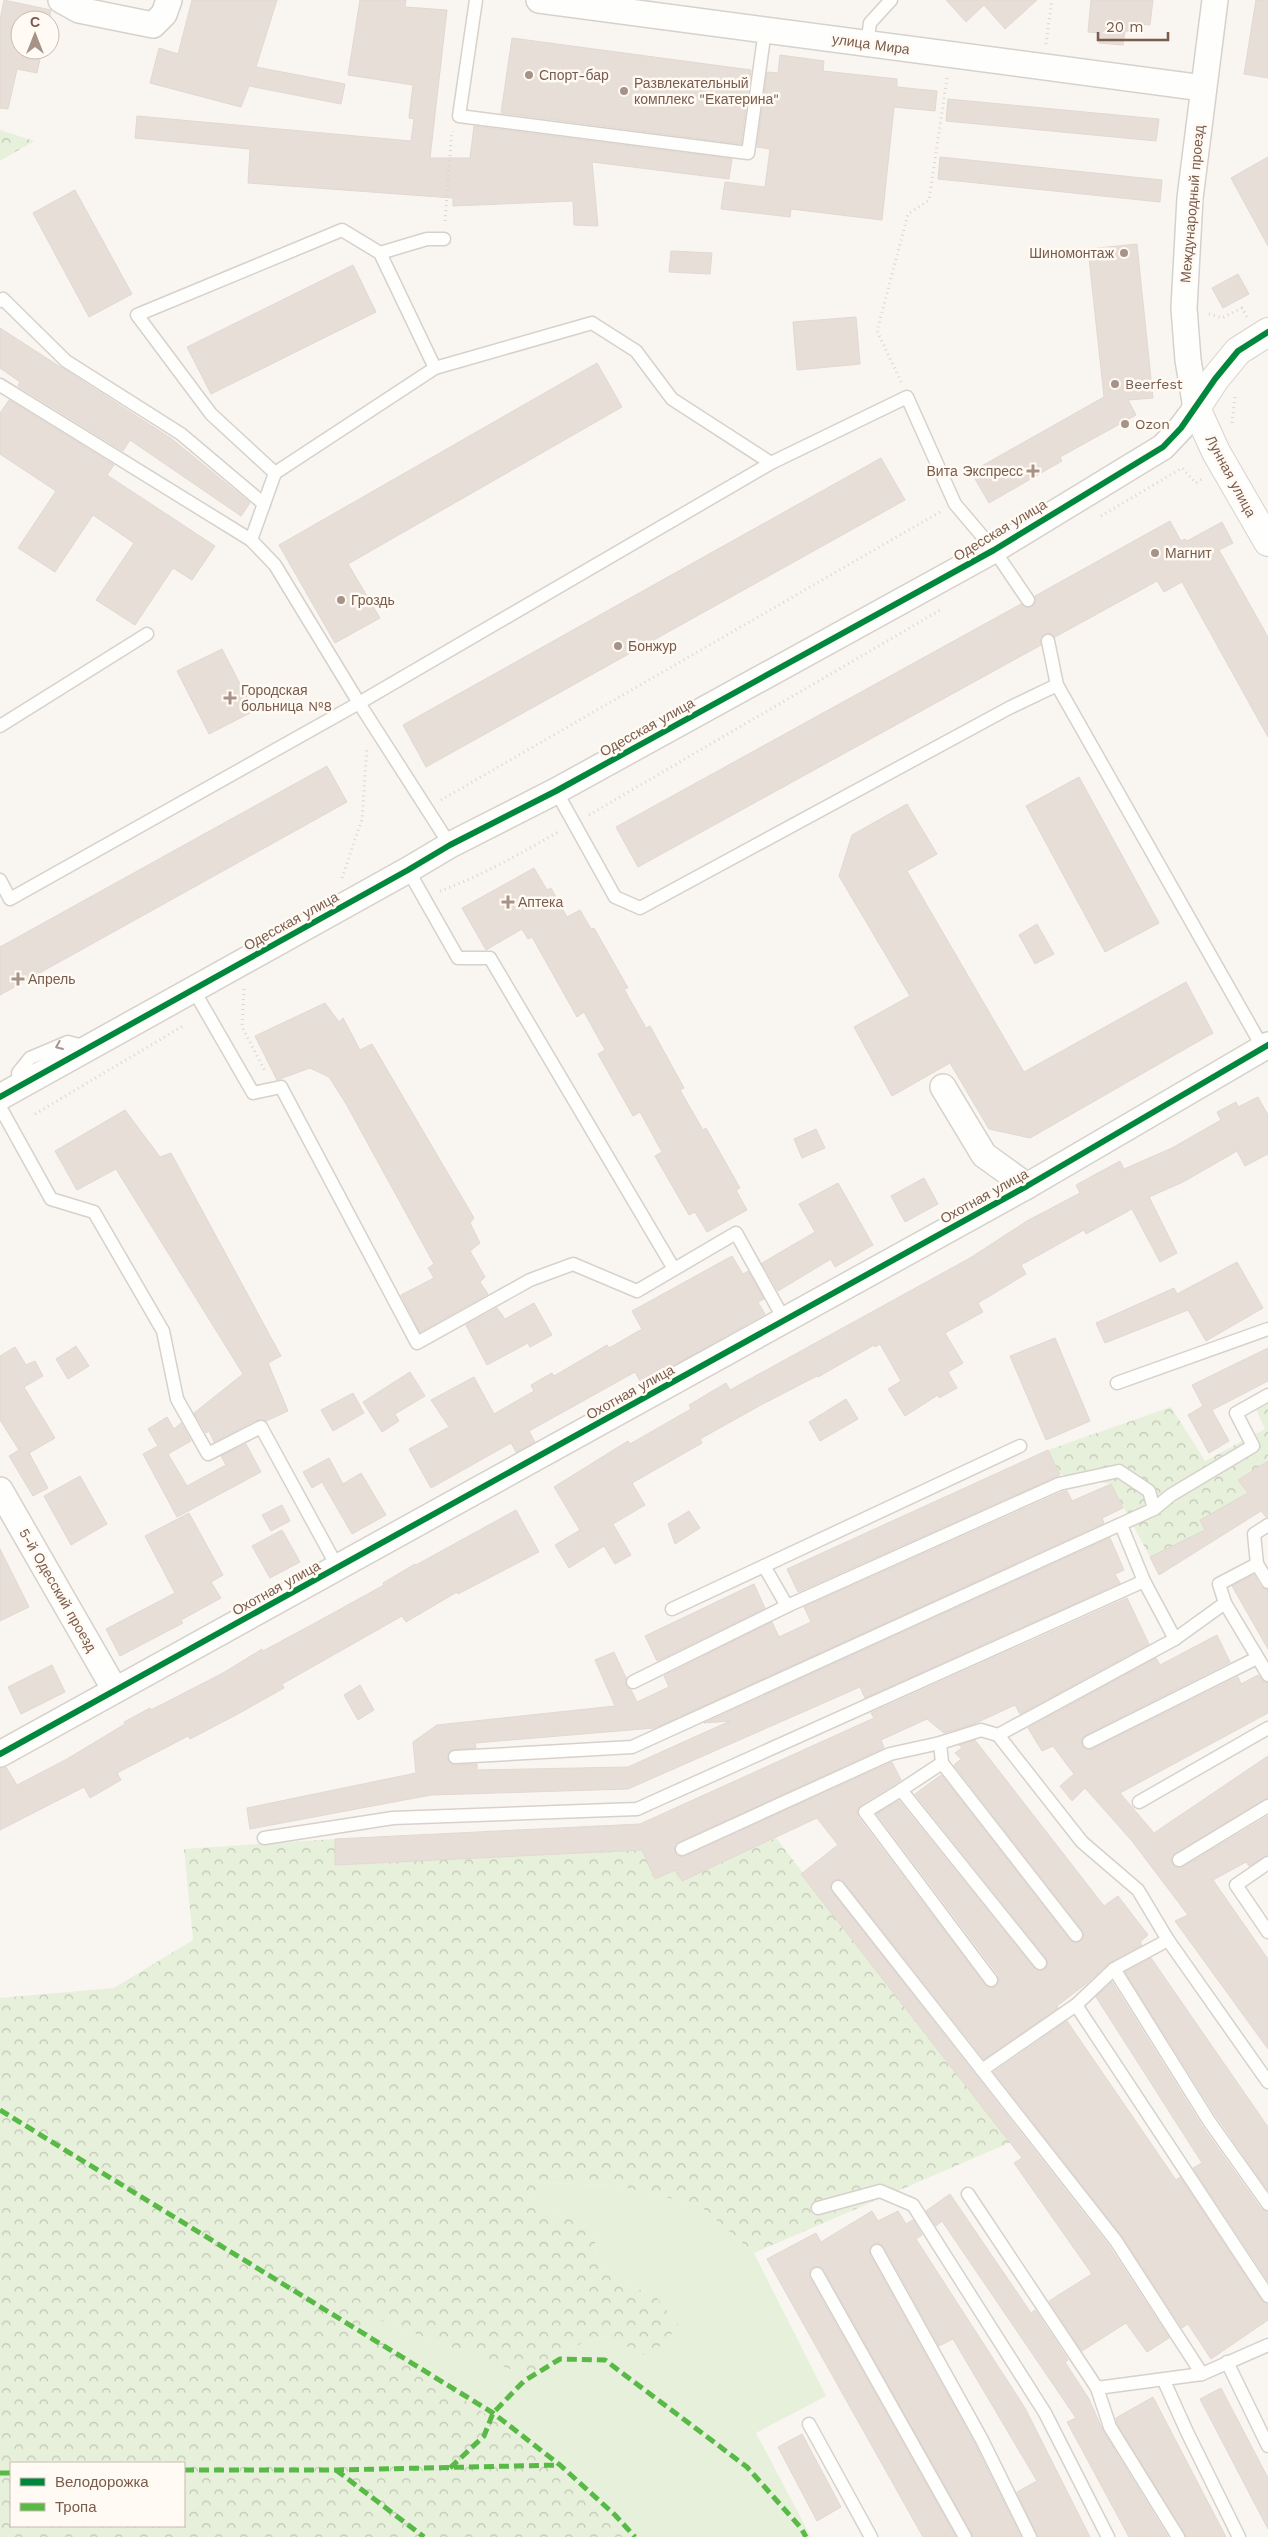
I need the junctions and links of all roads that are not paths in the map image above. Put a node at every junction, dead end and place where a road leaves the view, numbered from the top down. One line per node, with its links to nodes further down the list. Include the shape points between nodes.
1 (61, 0): 2 (street, via 79,10 153,25 164,14)
2 (169, 0)
3 (476, 0): 8 (lane, via 460,116 748,153)
4 (539, 0): 7 (street, улица Мира)
5 (891, 0): 9 (lane, via 870,23)
6 (1215, 0): 10 (street, Международный проезд)
7 (653, 7): 8 (street, улица Мира)
8 (765, 30): 9 (street, улица Мира)
9 (867, 44): 10 (street, улица Мира)
10 (1203, 88): 17 (street, Международный проезд, via 1190,198 1184,308)
11 (444, 239): 12 (lane, via 427,239)
12 (380, 253): 15 (lane); 19 (lane, via 342,230 137,315 211,414)
13 (0, 302): 20 (lane, via 3,299 66,361 180,434)
14 (1263, 335): 17 (street, Одесская улица, via 1238,351)
15 (435, 368): 18 (lane, via 592,323 636,350 672,398); 19 (lane)
16 (0, 385): 21 (lane)
17 (1196, 408): 22 (street, Лунная улица, via 1216,452); 23 (street, Одесская улица, via 1163,446)
18 (772, 462): 23 (lane, via 907,397 955,504); 28 (lane)
19 (275, 473): 20 (lane)
20 (264, 504): 21 (lane)
21 (251, 540): 28 (lane, via 275,565)
22 (1268, 542)
23 (994, 550): 24 (lane); 30 (street, Одесская улица)
24 (1028, 600)
25 (147, 634): 29 (lane)
26 (1048, 641): 27 (lane)
27 (1056, 685): 30 (lane, via 640,908 615,897); 35 (lane)
28 (359, 703): 31 (lane); 33 (lane, via 10,899)
29 (0, 726)
30 (556, 791): 31 (street, Одесская улица)
31 (450, 845): 32 (street, Одесская улица)
32 (408, 870): 34 (street, Одесская улица); 40 (lane, via 458,958 490,958)
33 (0, 880)
34 (193, 989): 37 (street, Одесская улица); 40 (lane, via 253,1093 281,1087 417,1344 530,1280 572,1264 636,1291)
35 (1266, 1046): 39 (street, Охотная улица)
36 (943, 1087): 39 (street, via 984,1155)
37 (10, 1092)
38 (0, 1107): 52 (lane, via 51,1199 94,1212 163,1331 177,1399 208,1454 261,1427)
39 (1027, 1186): 41 (street, Охотная улица)
40 (674, 1269): 41 (lane, via 736,1233)
41 (785, 1321): 52 (street, Охотная улица)
42 (1268, 1329): 43 (lane)
43 (1117, 1382)
44 (1268, 1395): 47 (lane, via 1236,1413 1252,1446 1171,1494)
45 (1020, 1446): 51 (lane)
46 (0, 1490): 62 (street, 5-й Одесский проезд)
47 (1154, 1509): 48 (lane); 56 (lane, via 1149,1491 1119,1471 1059,1484)
48 (1122, 1525): 53 (lane); 68 (lane, via 632,1747)
49 (1268, 1525): 50 (lane, via 1254,1534)
50 (1257, 1564): 54 (lane); 55 (lane, via 1219,1584)
51 (764, 1566): 56 (lane); 57 (lane)
52 (338, 1568): 62 (street, Охотная улица)
53 (1144, 1581): 58 (lane); 73 (lane, via 636,1809 393,1818)
54 (1268, 1582)
55 (1225, 1603): 58 (lane); 59 (lane)
56 (787, 1606): 61 (lane)
57 (672, 1609)
58 (1175, 1639): 64 (lane)
59 (1257, 1658): 60 (lane); 65 (lane)
60 (1268, 1675)
61 (633, 1682)
62 (115, 1690): 67 (street, Охотная улица)
63 (1268, 1728): 71 (lane)
64 (998, 1735): 66 (lane, via 981,1730); 80 (lane, via 1082,1842 1138,1890)
65 (1089, 1742)
66 (940, 1743): 69 (lane); 74 (lane, via 890,1754)
67 (0, 1754)
68 (455, 1757)
69 (942, 1763): 70 (lane); 79 (lane)
70 (901, 1790): 81 (lane); 83 (lane, via 865,1812)
71 (1139, 1802)
72 (1268, 1806): 75 (lane)
73 (264, 1838)
74 (682, 1849)
75 (1179, 1860)
76 (1268, 1864): 78 (lane, via 1236,1885)
77 (838, 1887): 85 (lane)
78 (1268, 1932)
79 (1076, 1935)
80 (1168, 1940): 82 (lane); 86 (lane)
81 (1040, 1962)
82 (1114, 1969): 84 (lane); 88 (lane, via 1210,2121)
83 (991, 1980)
84 (1076, 2006): 85 (lane); 92 (lane)
85 (982, 2070): 95 (lane, via 1116,2241)
86 (1268, 2082)
87 (968, 2194): 97 (lane)
88 (1268, 2204)
89 (818, 2208): 103 (lane, via 880,2191 913,2205 1045,2412)
90 (877, 2251): 102 (lane, via 982,2440)
91 (817, 2274): 101 (lane)
92 (1268, 2296)
93 (1268, 2345): 94 (lane)
94 (1228, 2362): 95 (lane); 99 (lane)
95 (1202, 2374): 96 (lane)
96 (1164, 2380): 97 (lane); 105 (lane)
97 (1097, 2388): 104 (lane, via 1110,2427)
98 (809, 2424): 100 (lane)
99 (1268, 2446)
100 (871, 2537)
101 (966, 2537)
102 (1030, 2537)
103 (1108, 2537)
104 (1178, 2537)
105 (1239, 2537)

